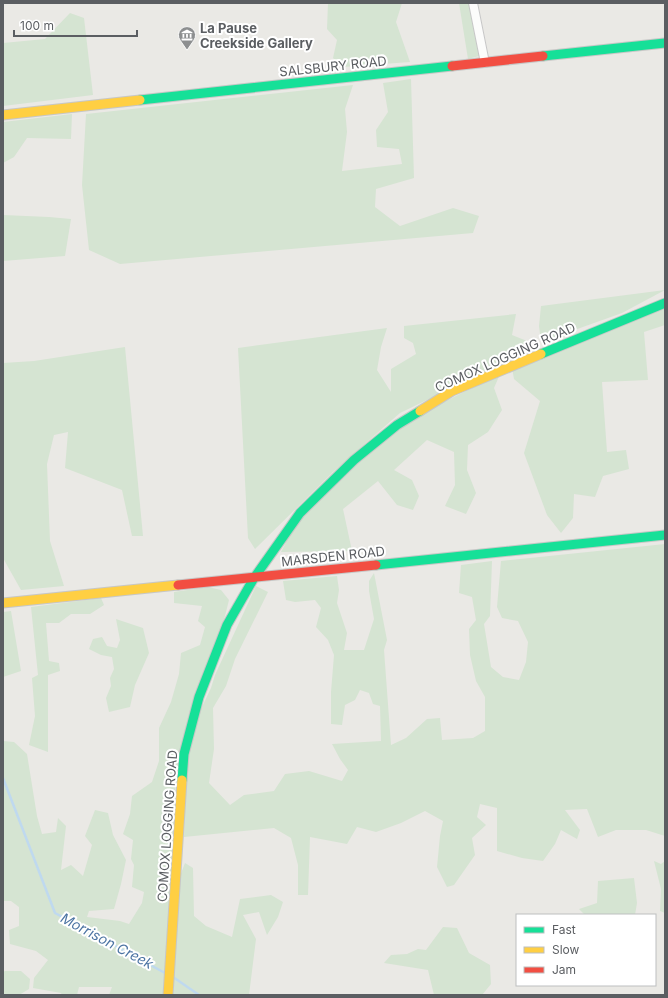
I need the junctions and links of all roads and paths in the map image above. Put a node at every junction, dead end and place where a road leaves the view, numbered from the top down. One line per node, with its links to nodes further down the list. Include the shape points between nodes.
1 (474, 3): 3 (street)
2 (665, 43): 3 (street, SALSBURY ROAD)
3 (486, 62): 4 (street, SALSBURY ROAD)
4 (3, 115)
5 (665, 303): 7 (street, COMOX LOGGING ROAD, via 452,391 397,425 354,460 300,513)
6 (665, 535): 7 (street, MARSDEN ROAD)
7 (254, 578): 8 (street, MARSDEN ROAD); 9 (street, COMOX LOGGING ROAD, via 227,625 199,697 184,754)
8 (3, 603)
9 (168, 995)

